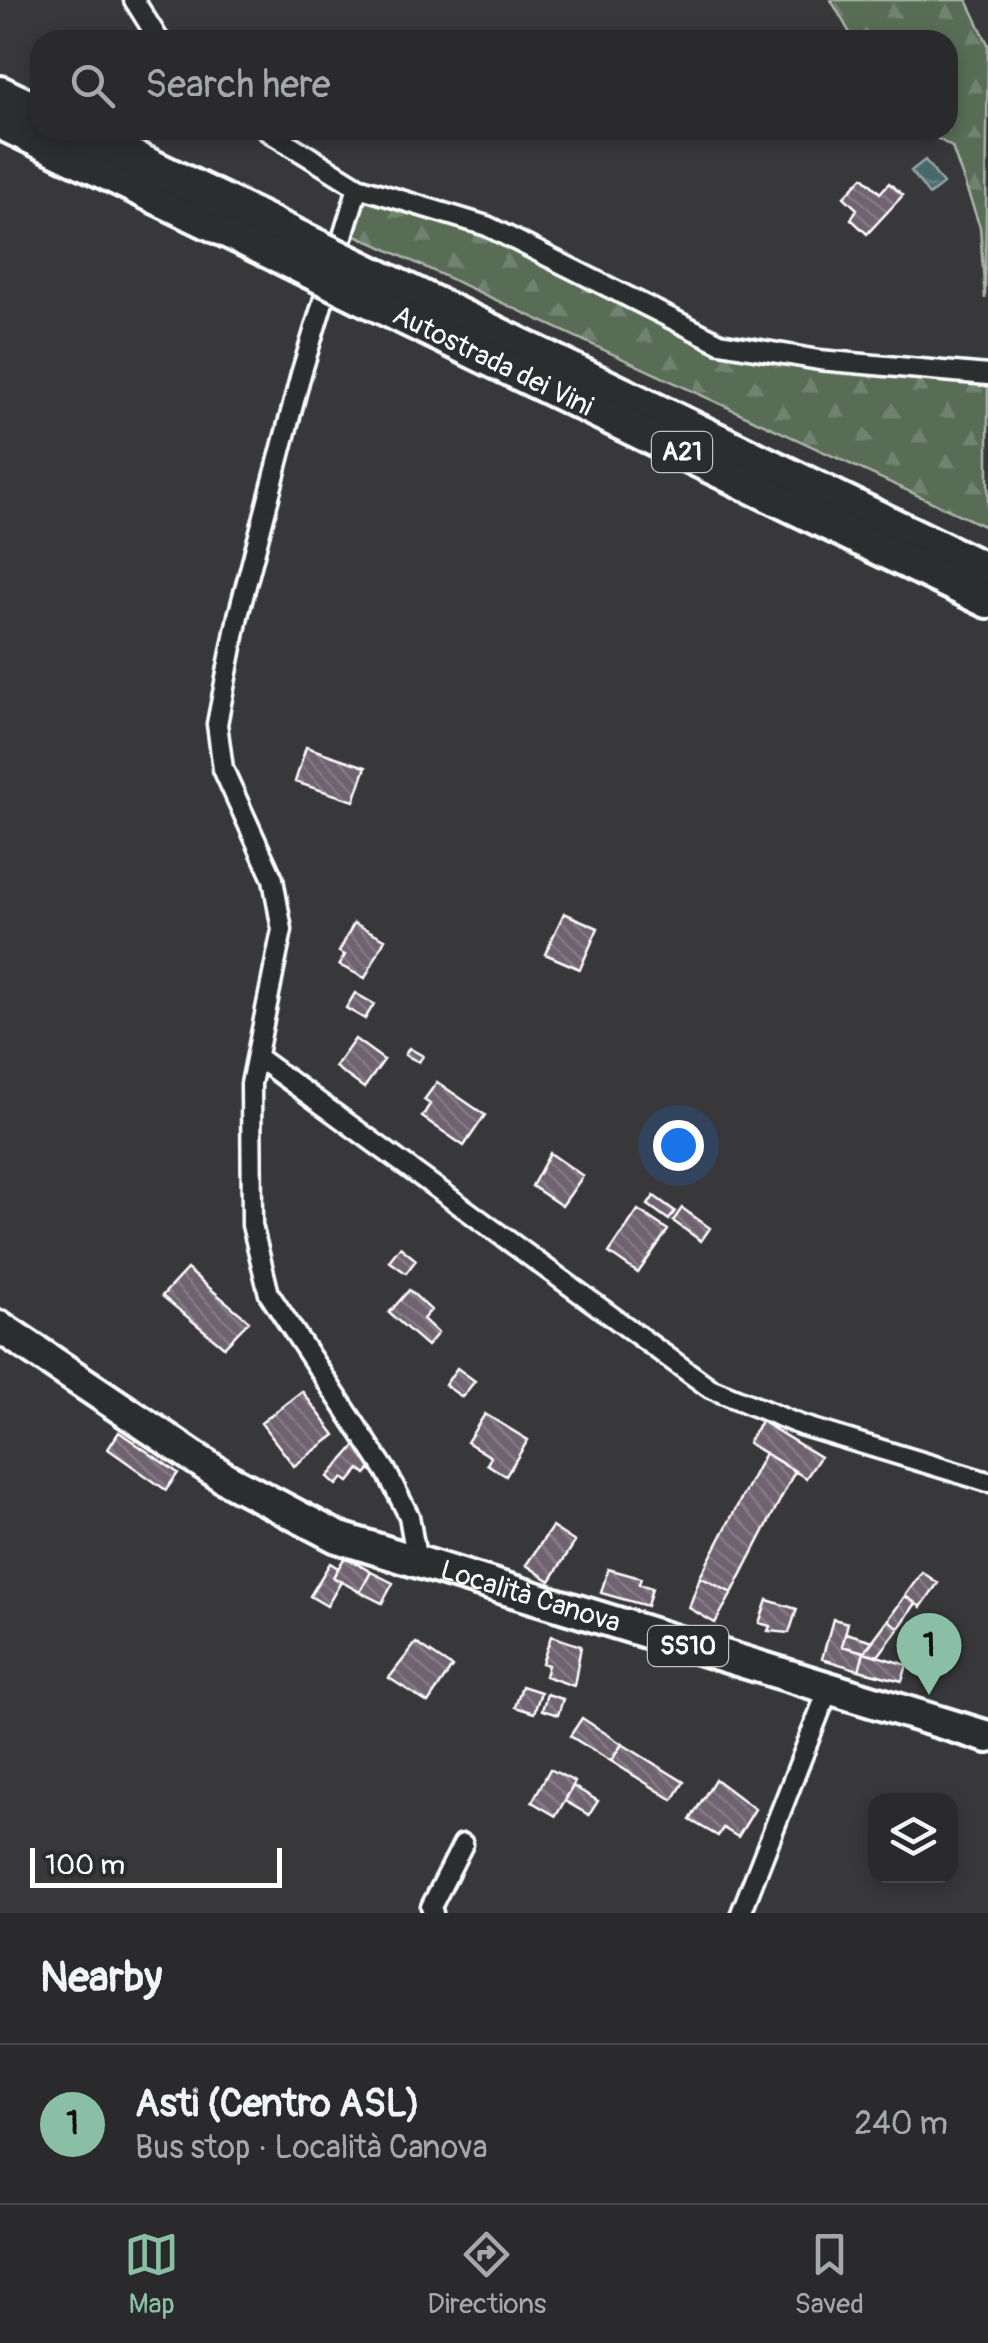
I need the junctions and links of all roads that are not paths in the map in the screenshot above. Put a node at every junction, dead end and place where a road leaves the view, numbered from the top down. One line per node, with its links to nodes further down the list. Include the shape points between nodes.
1 (134, 0): 2 (street)
2 (153, 30)
3 (0, 93): 4 (highway)
4 (30, 107)
5 (0, 122): 6 (highway, Autostrada dei Vini / A21)
6 (30, 135)
7 (42, 140): 11 (highway, Autostrada dei Vini / A21)
8 (94, 140): 11 (highway, Autostrada dei Vini / A21)
9 (282, 140): 10 (street)
10 (358, 186): 13 (street, via 487,226 720,343 837,362); 16 (street, via 301,374 217,724 223,769 274,879 282,930)
11 (284, 244): 12 (highway, Autostrada dei Vini / A21, bridge)
12 (380, 292): 14 (highway, Autostrada dei Vini / A21); 15 (highway, Autostrada dei Vini / A21)
13 (988, 374)
14 (988, 571)
15 (988, 601)
16 (257, 1057): 18 (street, via 710,1388 800,1425); 19 (street, via 251,1084 252,1224 269,1294 386,1471 409,1516)
17 (0, 1327): 19 (main road, SS10, via 225,1478 338,1536)
18 (988, 1482)
19 (417, 1562): 20 (main road, Località Canova / SS10)
20 (825, 1686): 21 (main road, Località Canova / SS10); 24 (street)
21 (988, 1737)
22 (462, 1844): 23 (street)
23 (434, 1913)
24 (740, 1913)

